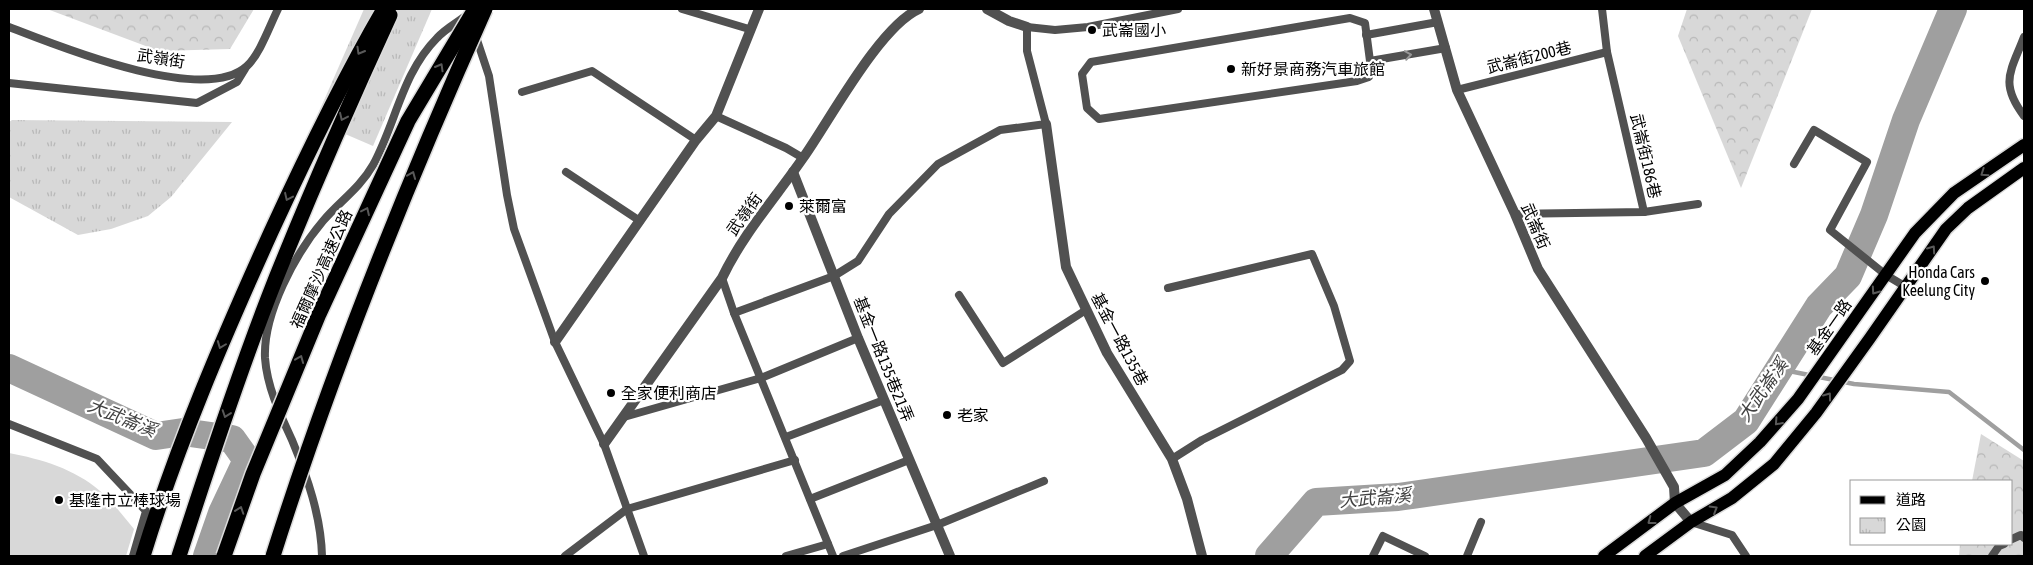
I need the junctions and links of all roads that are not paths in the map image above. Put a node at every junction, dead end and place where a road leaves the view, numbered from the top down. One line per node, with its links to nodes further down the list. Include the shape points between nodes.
1 (278, 9): 22 (lane)
2 (384, 9): 72 (highway, one-way to 72, via 354,60 227,328)
3 (393, 9): 73 (highway, one-way to 73, via 330,146 275,280 226,413)
4 (485, 9): 43 (highway, one-way to 4, bridge, via 430,132)
5 (682, 9): 16 (lane)
6 (758, 9): 16 (street)
7 (919, 9): 31 (street, 武嶺街, via 892,30 868,60)
8 (987, 9): 14 (street)
9 (1178, 9): 14 (lane, via 1088,27 1055,30)
10 (1434, 9): 13 (street, 武崙街)
11 (1602, 9): 20 (lane, 武崙街186巷)
12 (469, 11): 50 (lane, via 489,76 514,230); 74 (highway, 福爾摩沙高速公路, one-way to 12, bridge, via 253,474 318,314 408,121); 77 (lane, via 437,38 410,74 373,164 361,183 323,221 300,254 280,292 267,330 265,358 274,401 314,501)
13 (1438, 22): 17 (lane); 19 (street, 武崙街)
14 (1027, 26): 28 (lane, via 1027,51)
15 (9, 27): 22 (lane, 武嶺街, via 93,59 158,75 210,79 232,76)
16 (750, 29): 26 (street)
17 (1366, 35): 21 (lane); 21 (lane, via 1364,23 1350,18 1091,62 1082,74 1087,108 1098,119 1357,81 1369,76)
18 (2024, 37): 27 (lane, via 2008,79 2014,102)
19 (1446, 48): 21 (lane, one-way to 19); 24 (street, 武崙街)
20 (1607, 52): 24 (lane, 武崙街200巷); 37 (lane, 武崙街186巷)
21 (1370, 61)
22 (248, 65): 23 (lane, via 237,82 197,103)
23 (9, 83)
24 (1457, 90): 38 (street, 武崙街)
25 (522, 92): 29 (lane, via 592,71)
26 (716, 116): 29 (street); 31 (lane)
27 (2024, 116)
28 (1046, 124): 41 (lane, via 1000,130 938,164 889,214 858,261); 47 (street, 基金一路135巷, via 1066,266)
29 (696, 140): 39 (street)
30 (2024, 146): 40 (main road, 基金一路, one-way to 40, via 1954,193 1916,234)
31 (803, 158): 35 (street, 武嶺街)
32 (1794, 164): 40 (lane, via 1814,130 1866,162 1830,230)
33 (2024, 168): 44 (main road, one-way to 33, via 1946,229 1968,208)
34 (566, 172): 39 (lane)
35 (793, 172): 41 (street, 基金一路135巷21弄); 42 (street, 武嶺街, via 732,256)
36 (1698, 204): 37 (lane)
37 (1644, 212): 38 (lane, 武崙街186巷)
38 (1515, 214): 62 (street, 武崙街, via 1538,269 1646,438 1674,487)
39 (640, 221): 50 (street)
40 (1886, 275): 44 (lane); 62 (main road, 基金一路, one-way to 62, via 1798,399 1760,442 1725,475)
41 (834, 276): 48 (lane); 49 (street, 基金一路135巷21弄)
42 (722, 278): 48 (lane); 53 (street, 武嶺街)
43 (368, 285): 75 (highway, bridge, via 284,489); 76 (highway, bridge, via 333,377)
44 (1906, 287): 65 (main road, one-way to 44, via 1732,498 1774,464 1827,398)
45 (1168, 288): 57 (lane, via 1312,254 1334,306 1350,361 1342,370 1202,440)
46 (959, 295): 47 (lane, via 1003,363)
47 (1086, 310): 57 (street, 基金一路135巷, via 1107,353)
48 (734, 313): 51 (lane)
49 (858, 338): 51 (lane); 52 (street, 基金一路135巷21弄)
50 (555, 342): 56 (lane)
51 (761, 378): 53 (lane); 55 (lane)
52 (884, 400): 55 (lane); 59 (street, 基金一路135巷21弄)
53 (624, 417): 56 (street, 武嶺街)
54 (9, 424): 71 (lane, via 97,460 146,511)
55 (786, 437): 58 (lane)
56 (604, 444): 63 (lane)
57 (1172, 459): 84 (street, 基金一路135巷, via 1187,499)
58 (795, 460): 61 (lane); 63 (lane)
59 (909, 460): 61 (lane); 66 (street, 基金一路135巷21弄)
60 (1044, 482): 66 (lane)
61 (810, 499): 69 (lane)
62 (1676, 502): 65 (street); 88 (main road, 基金一路, one-way to 88)
63 (627, 509): 78 (lane); 79 (lane)
64 (1481, 522): 87 (lane)
65 (1691, 522): 89 (main road); 90 (lane, via 1732,535)
66 (937, 525): 82 (lane); 83 (street, 基金一路135巷21弄)
67 (2024, 538): 68 (lane, via 2021,535)
68 (2013, 539)
69 (828, 544): 80 (lane); 81 (lane)
70 (2002, 545): 91 (lane)
71 (133, 556)
72 (143, 556)
73 (179, 556)
74 (224, 556)
75 (262, 556)
76 (273, 556)
77 (322, 556)
78 (564, 556)
79 (644, 556)
80 (786, 556)
81 (833, 556)
82 (843, 556)
83 (950, 556)
84 (1202, 556)
85 (1373, 556): 86 (lane, via 1383,536)
86 (1425, 556)
87 (1467, 556)
88 (1604, 556)
89 (1645, 556)
90 (1746, 556)
91 (1992, 556)

